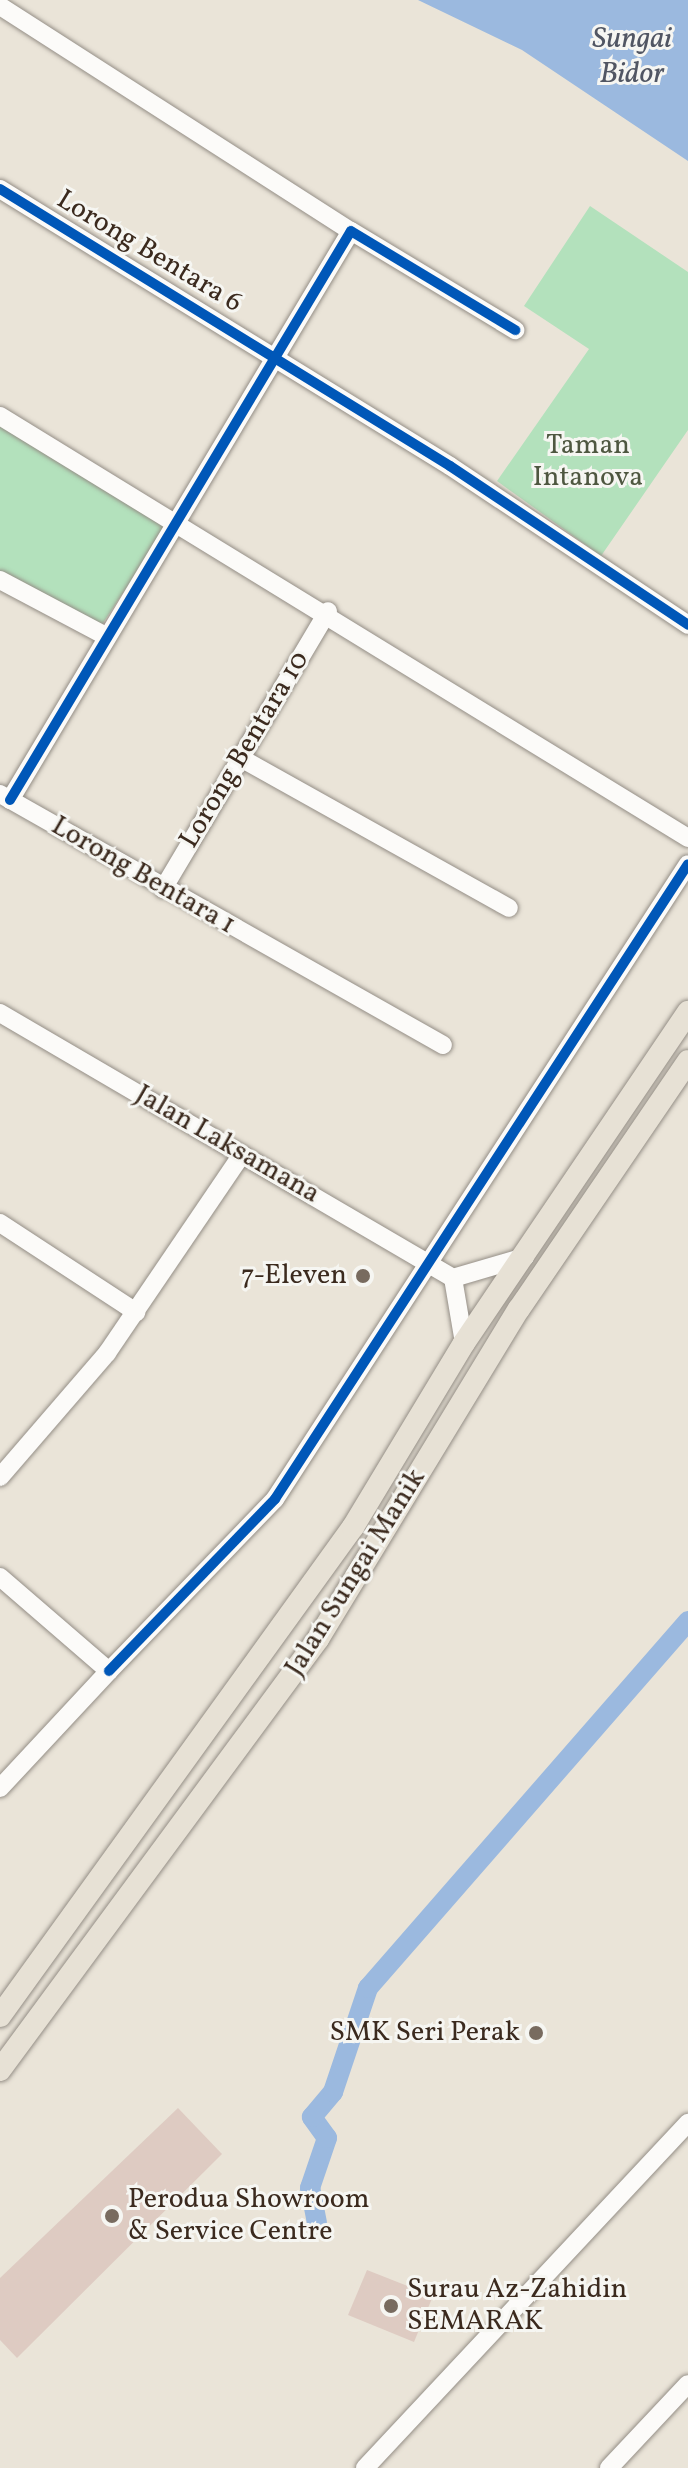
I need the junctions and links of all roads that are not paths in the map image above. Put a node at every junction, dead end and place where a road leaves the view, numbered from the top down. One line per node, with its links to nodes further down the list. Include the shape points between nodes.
1 (0, 6): 3 (street)
2 (0, 189): 5 (street, Lorong Bentara 6)
3 (351, 231): 4 (street); 5 (street)
4 (515, 330)
5 (273, 355): 7 (street); 10 (street, Lorong Bentara 6)
6 (0, 416): 7 (street)
7 (178, 520): 9 (street); 11 (street)
8 (0, 580): 11 (street)
9 (328, 611): 12 (street, Lorong Bentara 10); 14 (street)
10 (688, 625)
11 (104, 635): 13 (street)
12 (239, 757): 16 (street, Lorong Bentara 10); 17 (street)
13 (5, 797): 16 (street, Lorong Bentara 1)
14 (688, 838)
15 (688, 864): 25 (street)
16 (163, 889): 20 (street, Lorong Bentara 1)
17 (509, 908)
18 (688, 1012): 24 (main road, Jalan Sungai Manik)
19 (0, 1013): 22 (street, Jalan Laksamana)
20 (443, 1045)
21 (688, 1061): 34 (main road, Jalan Sungai Manik, via 519,1309 318,1639)
22 (242, 1154): 25 (street, Jalan Laksamana); 27 (street)
23 (0, 1223): 27 (street)
24 (525, 1257): 26 (street); 28 (main road, Jalan Sungai Manik)
25 (430, 1263): 26 (street, Jalan Laksamana); 31 (street, via 251,1531)
26 (453, 1278): 28 (street)
27 (136, 1312): 29 (street)
28 (464, 1343): 33 (main road, Jalan Sungai Manik, via 353,1527)
29 (0, 1477)
30 (0, 1577): 31 (street)
31 (109, 1671): 32 (street)
32 (0, 1788)
33 (0, 2016)
34 (0, 2070)
35 (684, 2135): 37 (street)
36 (688, 2384): 38 (street)
37 (365, 2468)
38 (609, 2468)

